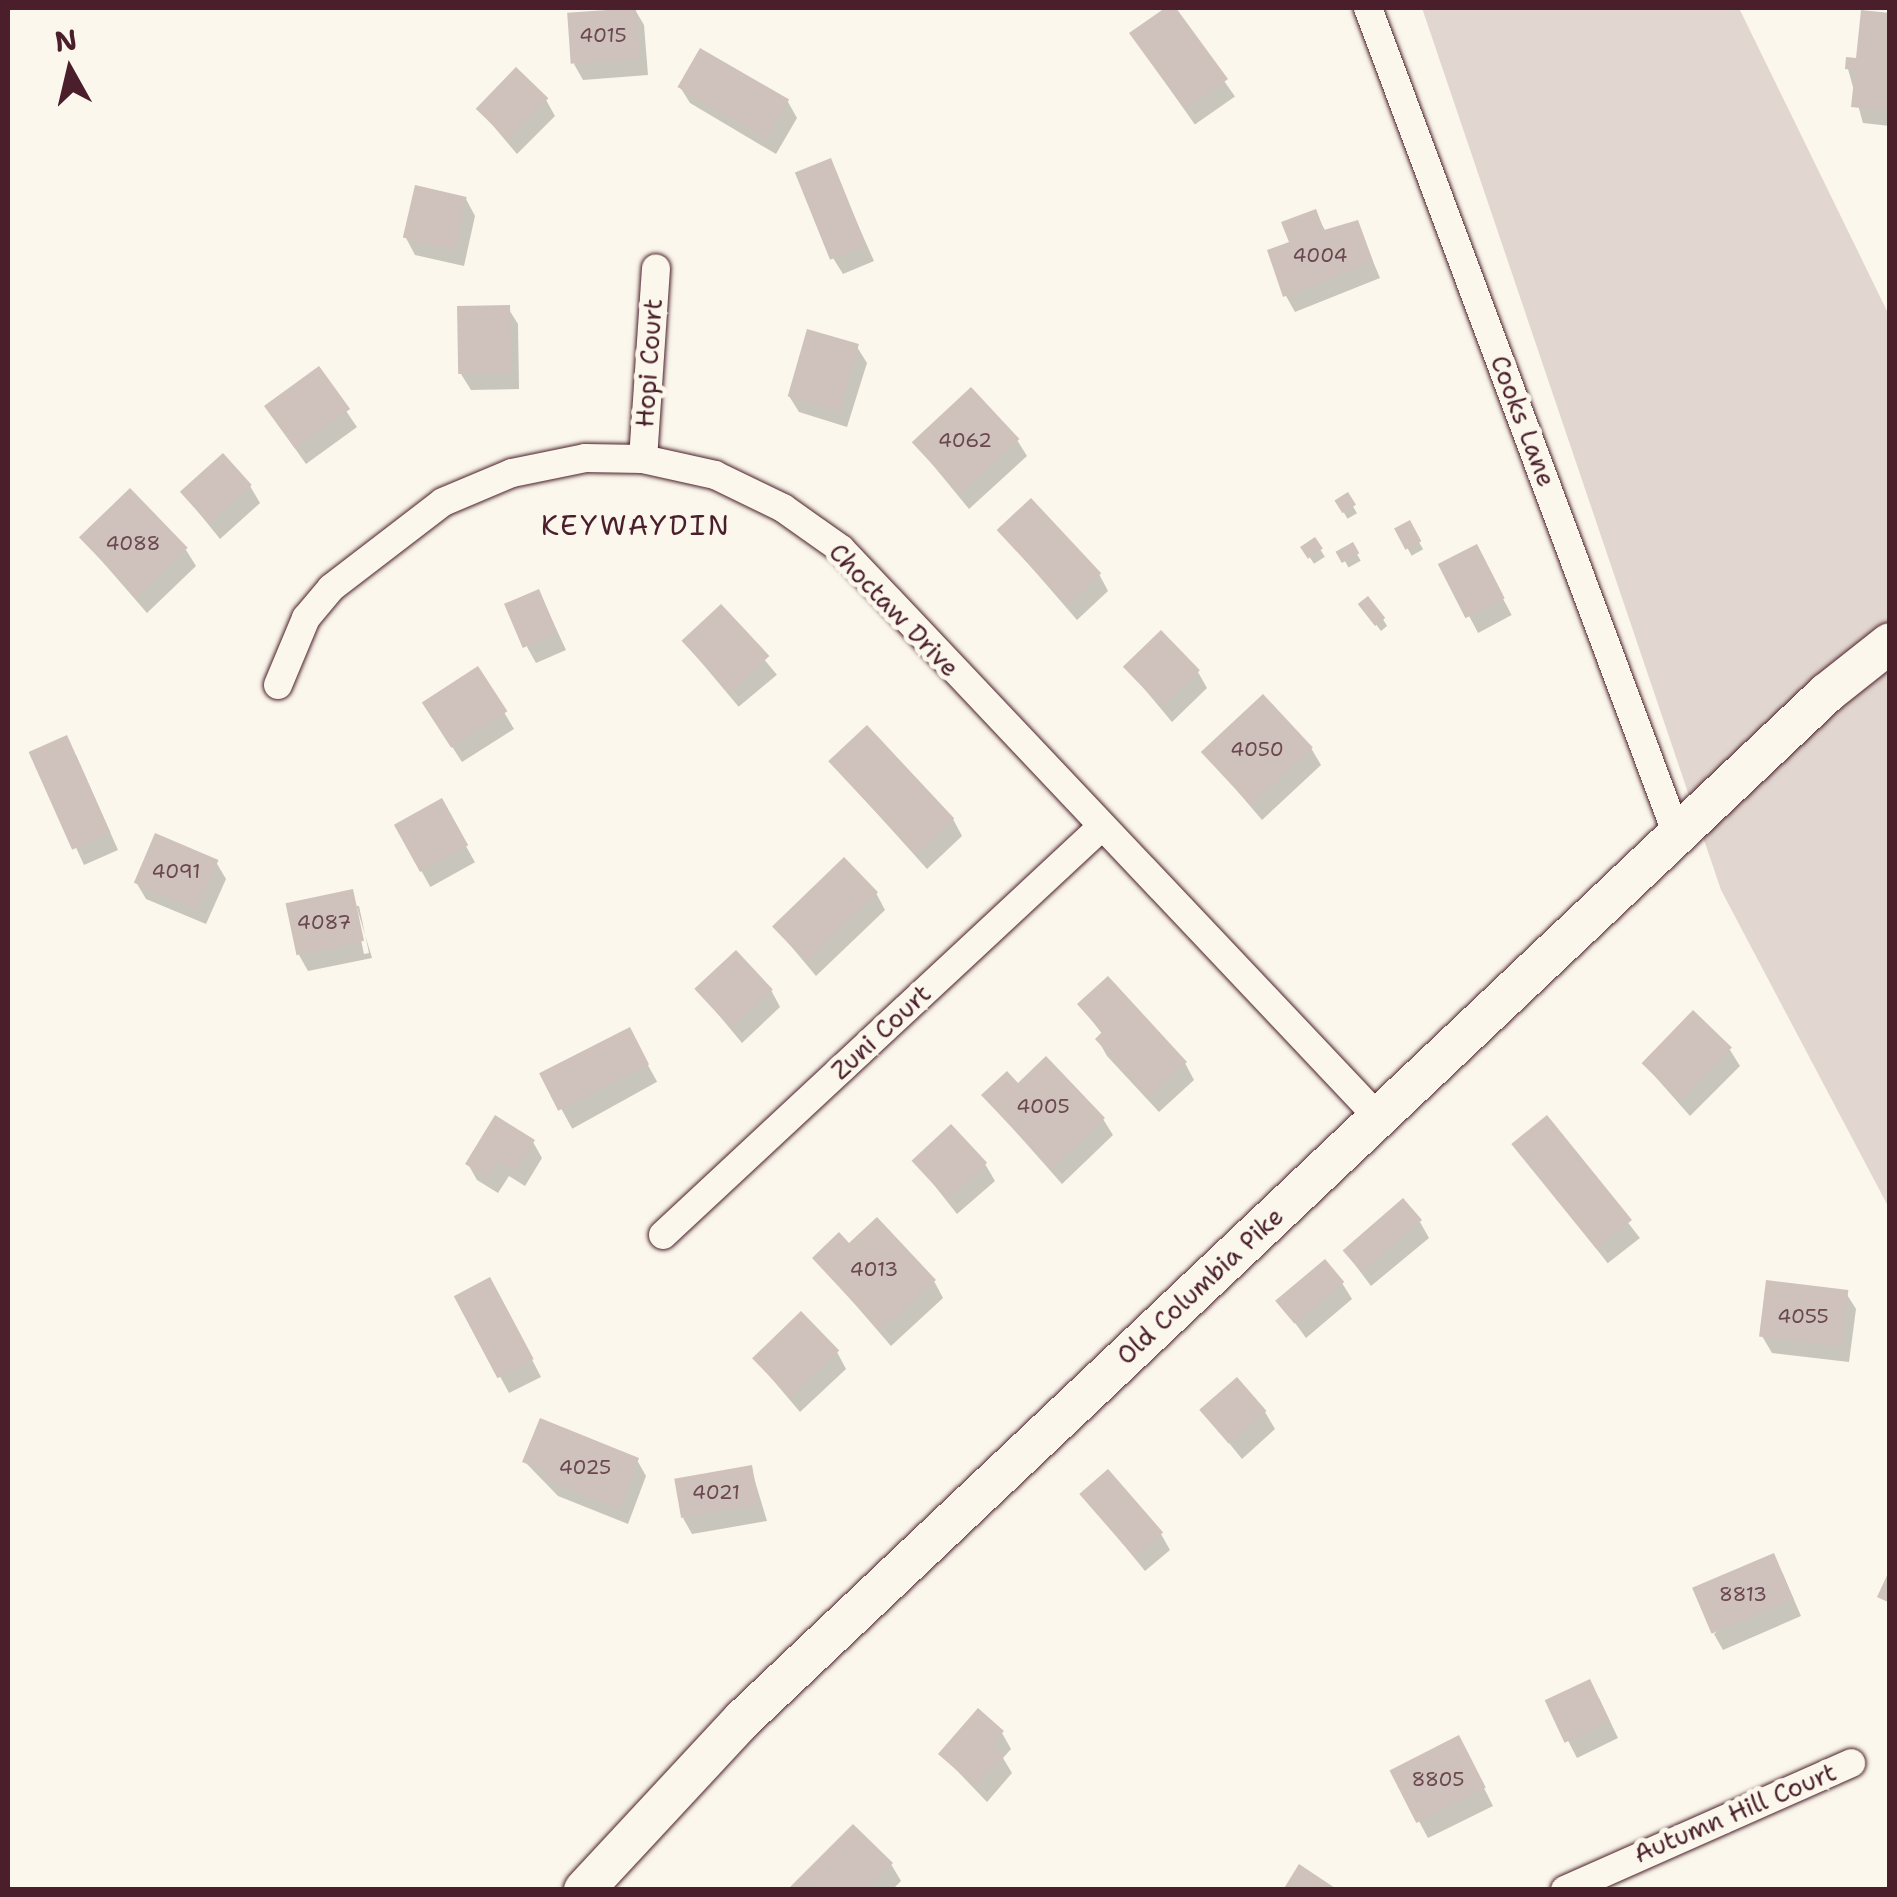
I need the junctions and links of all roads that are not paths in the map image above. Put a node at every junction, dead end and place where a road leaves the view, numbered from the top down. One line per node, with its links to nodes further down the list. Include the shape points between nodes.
1 (1368, 8): 9 (street, Cooks Lane)
2 (656, 268): 3 (street, Hopi Court)
3 (643, 458): 6 (street, Choctaw Drive, via 584,458 443,502 330,588 306,618); 8 (street, Choctaw Drive, via 716,475 783,508 841,549)
4 (1890, 620): 7 (street, Old Columbia Pike)
5 (1890, 643): 7 (street, Old Columbia Pike)
6 (278, 685)
7 (1827, 693): 9 (street, Old Columbia Pike)
8 (1100, 828): 10 (street, Choctaw Drive); 11 (street, Zuni Court)
9 (1676, 835): 10 (street, Old Columbia Pike)
10 (1378, 1118): 13 (street, Old Columbia Pike, via 742,1720)
11 (663, 1235)
12 (1851, 1763): 14 (street, Autumn Hill Court)
13 (584, 1890)
14 (1565, 1890)

